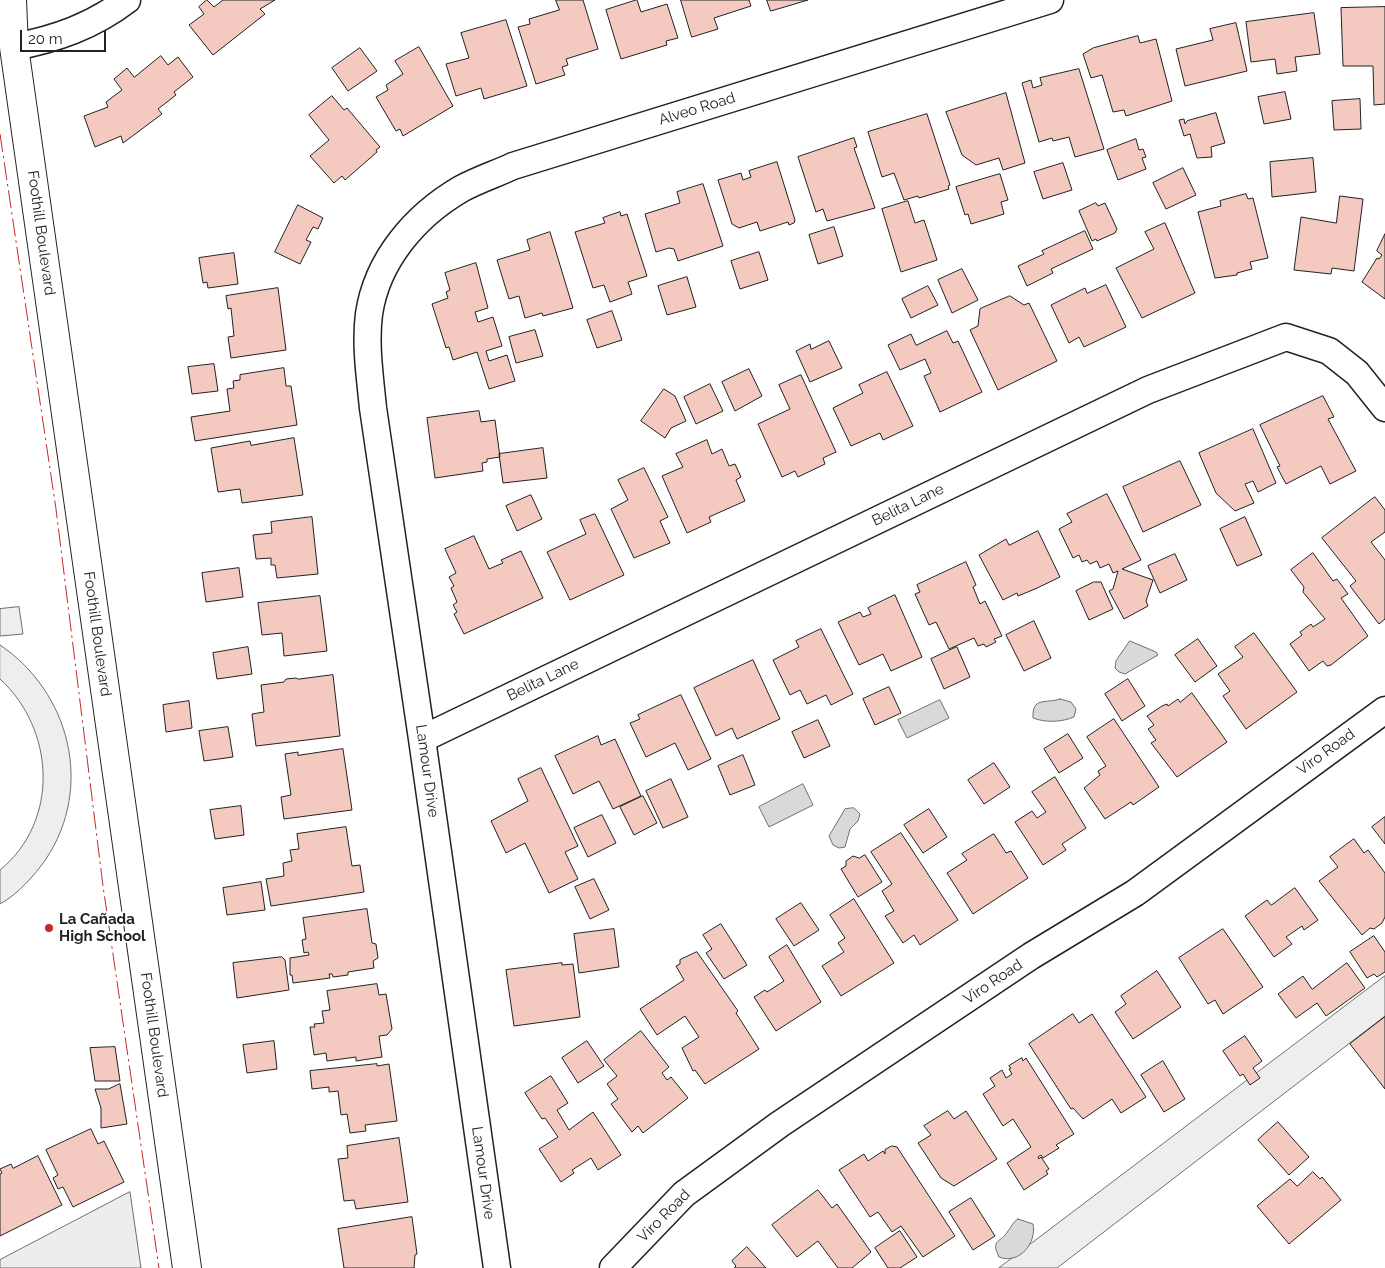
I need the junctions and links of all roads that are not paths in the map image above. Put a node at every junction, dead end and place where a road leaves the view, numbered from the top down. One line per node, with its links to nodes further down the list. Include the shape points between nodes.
1 (12, 0): 4 (main road, Foothill Boulevard)
2 (127, 0): 4 (street, via 110,14 76,31)
3 (1050, 0): 5 (street, Alveo Road, via 513,166 461,189 428,211 408,232)
4 (14, 47): 9 (main road, Foothill Boulevard)
5 (380, 276): 8 (street, Lamour Drive, via 369,313 370,383)
6 (1385, 408): 8 (street, Belita Lane, via 1357,373 1329,350 1286,337 1148,390)
7 (1385, 710): 11 (street, Viro Road, via 1136,893 1031,956 772,1130 684,1194)
8 (422, 738): 10 (street, Lamour Drive)
9 (187, 1268)
10 (497, 1268)
11 (612, 1268)

